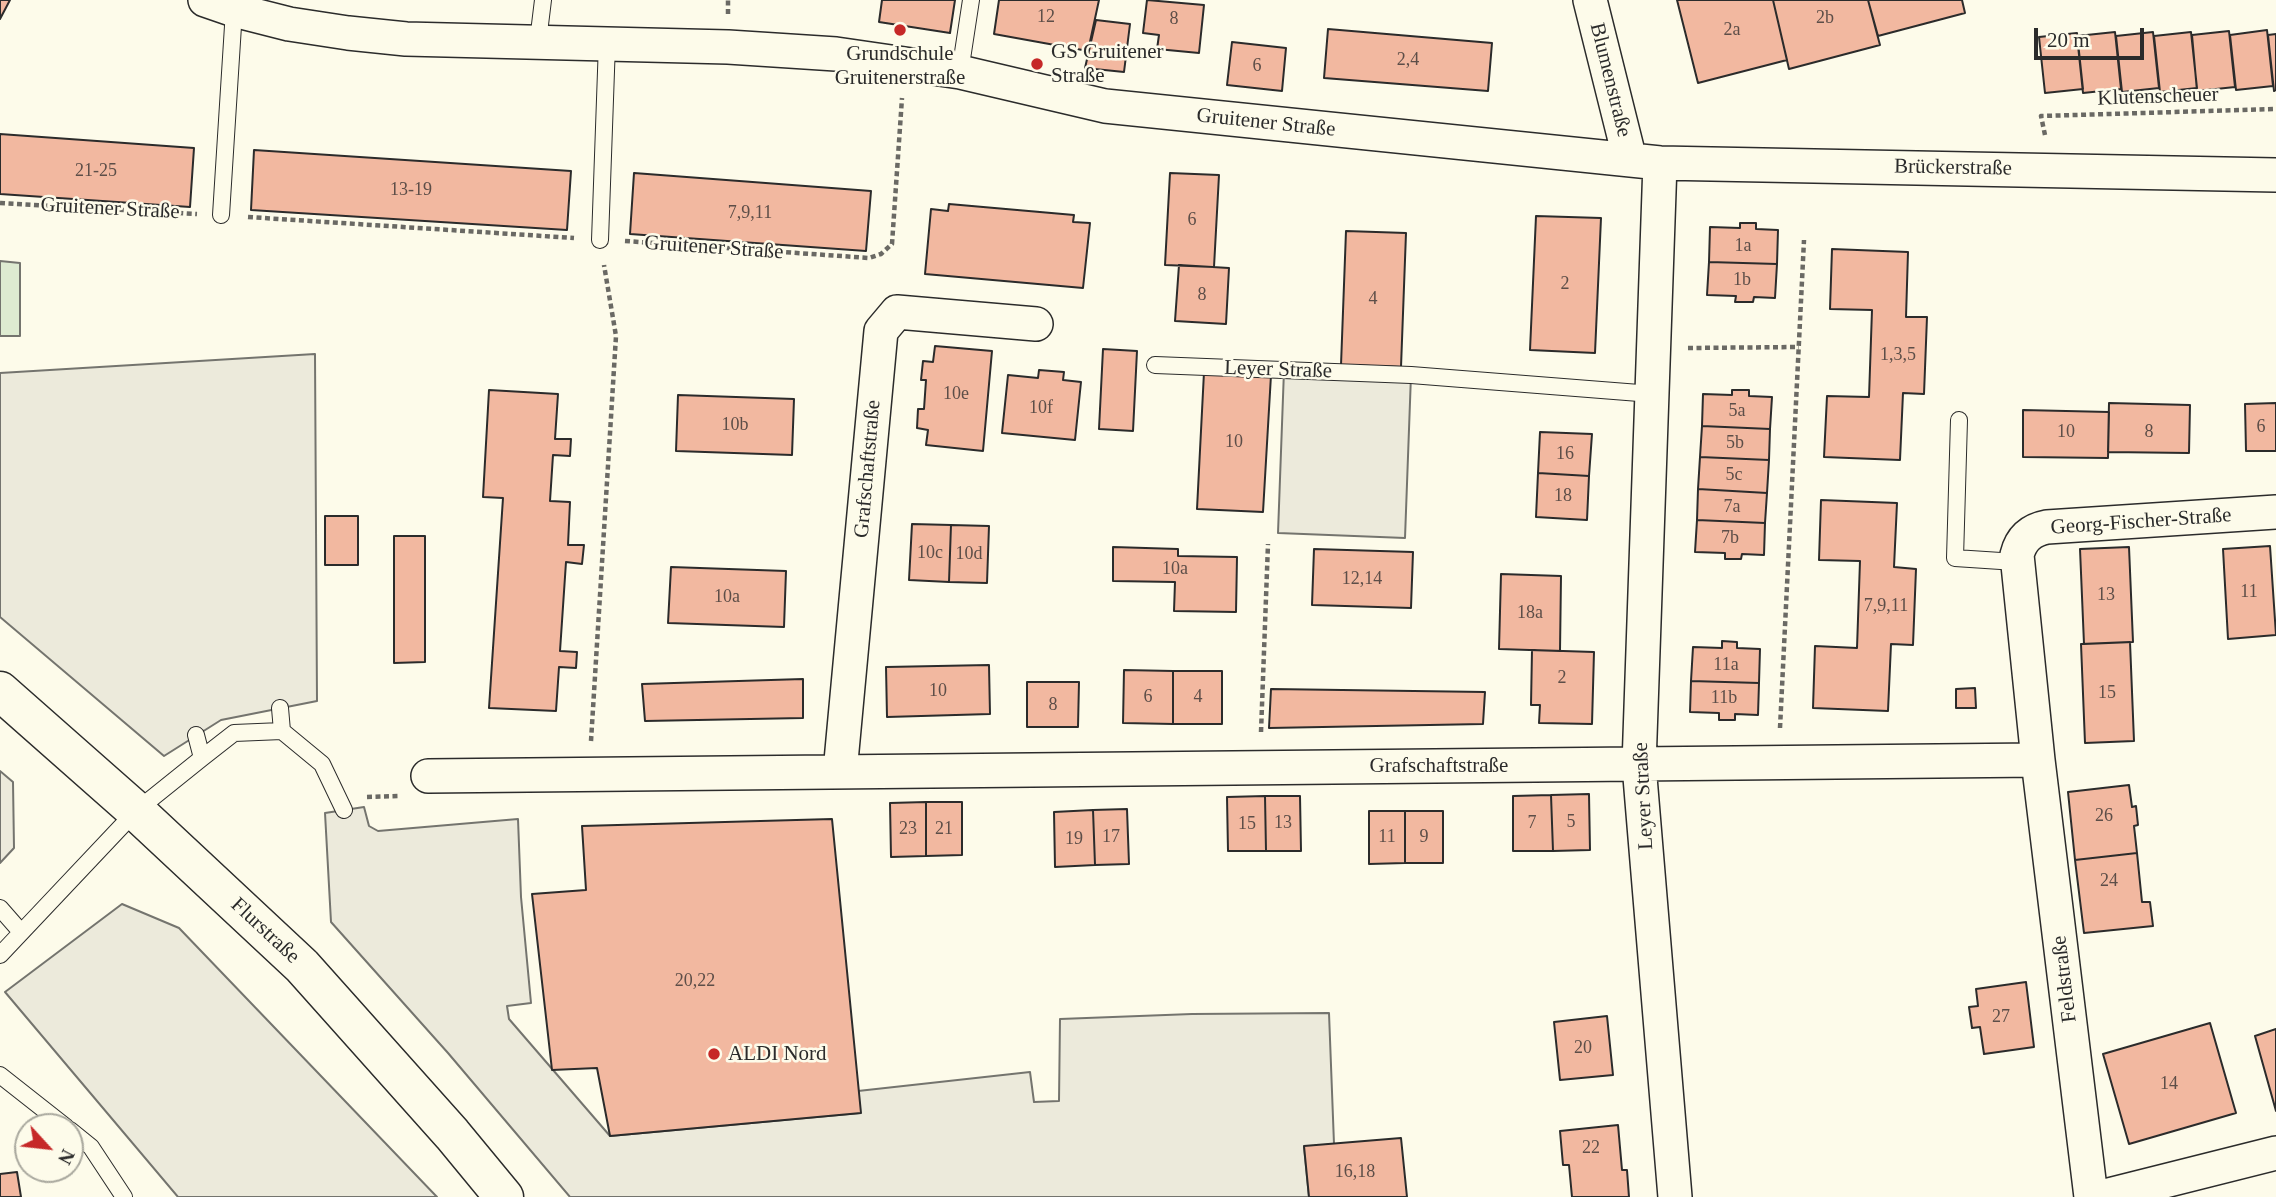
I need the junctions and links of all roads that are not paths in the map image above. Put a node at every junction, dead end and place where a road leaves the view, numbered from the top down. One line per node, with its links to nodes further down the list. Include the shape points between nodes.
1 (544, 0): 5 (lane)
2 (971, 0): 7 (lane)
3 (1590, 0): 8 (street, Blumenstraße)
4 (220, 5): 5 (street, Gruitener Straße, via 348,33); 10 (lane, Gruitener Straße)
5 (538, 41): 6 (street, Gruitener Straße)
6 (607, 43): 7 (street, Gruitener Straße, via 836,54); 11 (lane)
7 (960, 72): 8 (street, Gruitener Straße, via 1105,106)
8 (1645, 161): 9 (street, Brückerstraße); 14 (street, Leyer Straße)
9 (2276, 175)
10 (221, 215)
11 (600, 240)
12 (1036, 324): 25 (street, Grafschaftstraße, via 897,312 880,331)
13 (1155, 365): 14 (lane, Leyer Straße, via 1411,375)
14 (1652, 394): 24 (street, Leyer Straße)
15 (1959, 420): 17 (lane, via 1955,558)
16 (2276, 512): 17 (street, Georg-Fischer-Straße, via 2047,527 2024,539)
17 (2016, 562): 23 (street)
18 (0, 691): 28 (main road, Flurstraße)
19 (280, 708): 20 (lane)
20 (282, 731): 22 (lane, via 234,733); 27 (lane, via 323,764)
21 (196, 735): 22 (lane)
22 (202, 758): 28 (lane)
23 (2038, 760): 24 (street, Grafschaftstraße); 39 (street, Feldstraße)
24 (1639, 765): 25 (street, Grafschaftstraße); 38 (street, Leyer Straße)
25 (840, 772): 26 (street, Grafschaftstraße)
26 (428, 776)
27 (344, 810)
28 (136, 811): 30 (lane); 37 (main road, Flurstraße, via 302,966)
29 (0, 908): 30 (lane)
30 (21, 932): 31 (lane)
31 (0, 955)
32 (0, 1075): 33 (lane)
33 (49, 1113)
34 (84, 1141): 36 (lane)
35 (2276, 1153): 40 (street)
36 (124, 1197)
37 (503, 1197)
38 (1675, 1197)
39 (2091, 1197)
40 (2101, 1197)

